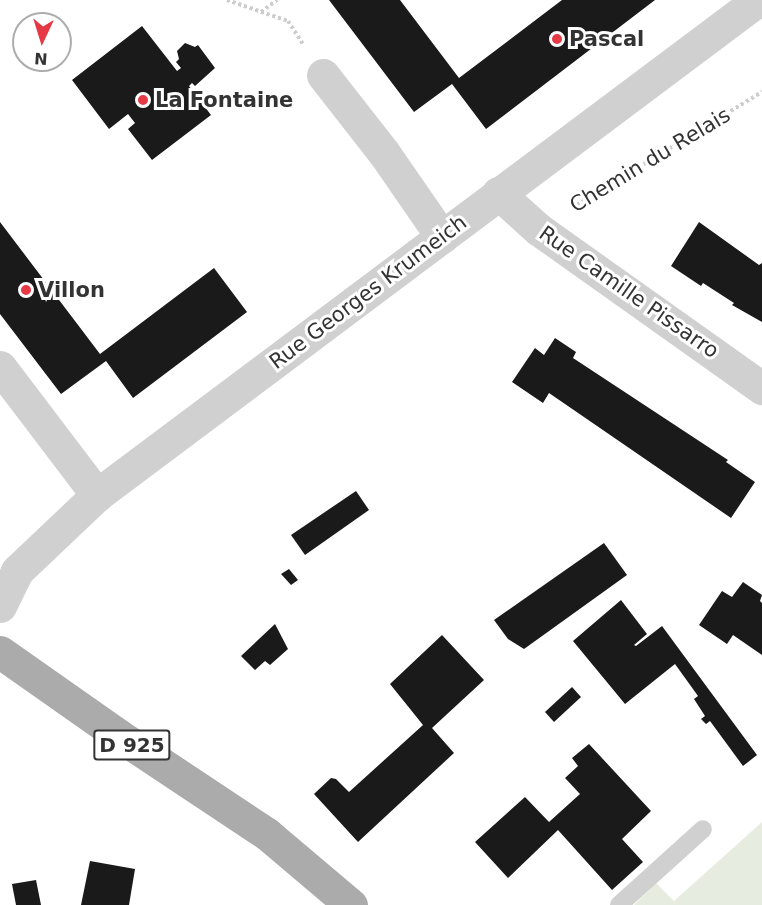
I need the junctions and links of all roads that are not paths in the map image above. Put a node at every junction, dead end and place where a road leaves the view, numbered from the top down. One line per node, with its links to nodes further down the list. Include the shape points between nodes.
1 (758, 0): 3 (street, Rue Georges Krumeich)
2 (323, 75): 4 (street)
3 (498, 193): 4 (street, Rue Georges Krumeich); 6 (street, Rue Camille Pissarro, via 538,229)
4 (442, 237): 7 (street, Rue Georges Krumeich)
5 (0, 367): 7 (street)
6 (762, 388)
7 (97, 495): 8 (street, Rue Georges Krumeich, via 17,571)
8 (0, 606)
9 (0, 652): 11 (main road, D 925, via 267,834)
10 (703, 828): 12 (lane)
11 (351, 905)
12 (619, 905)

